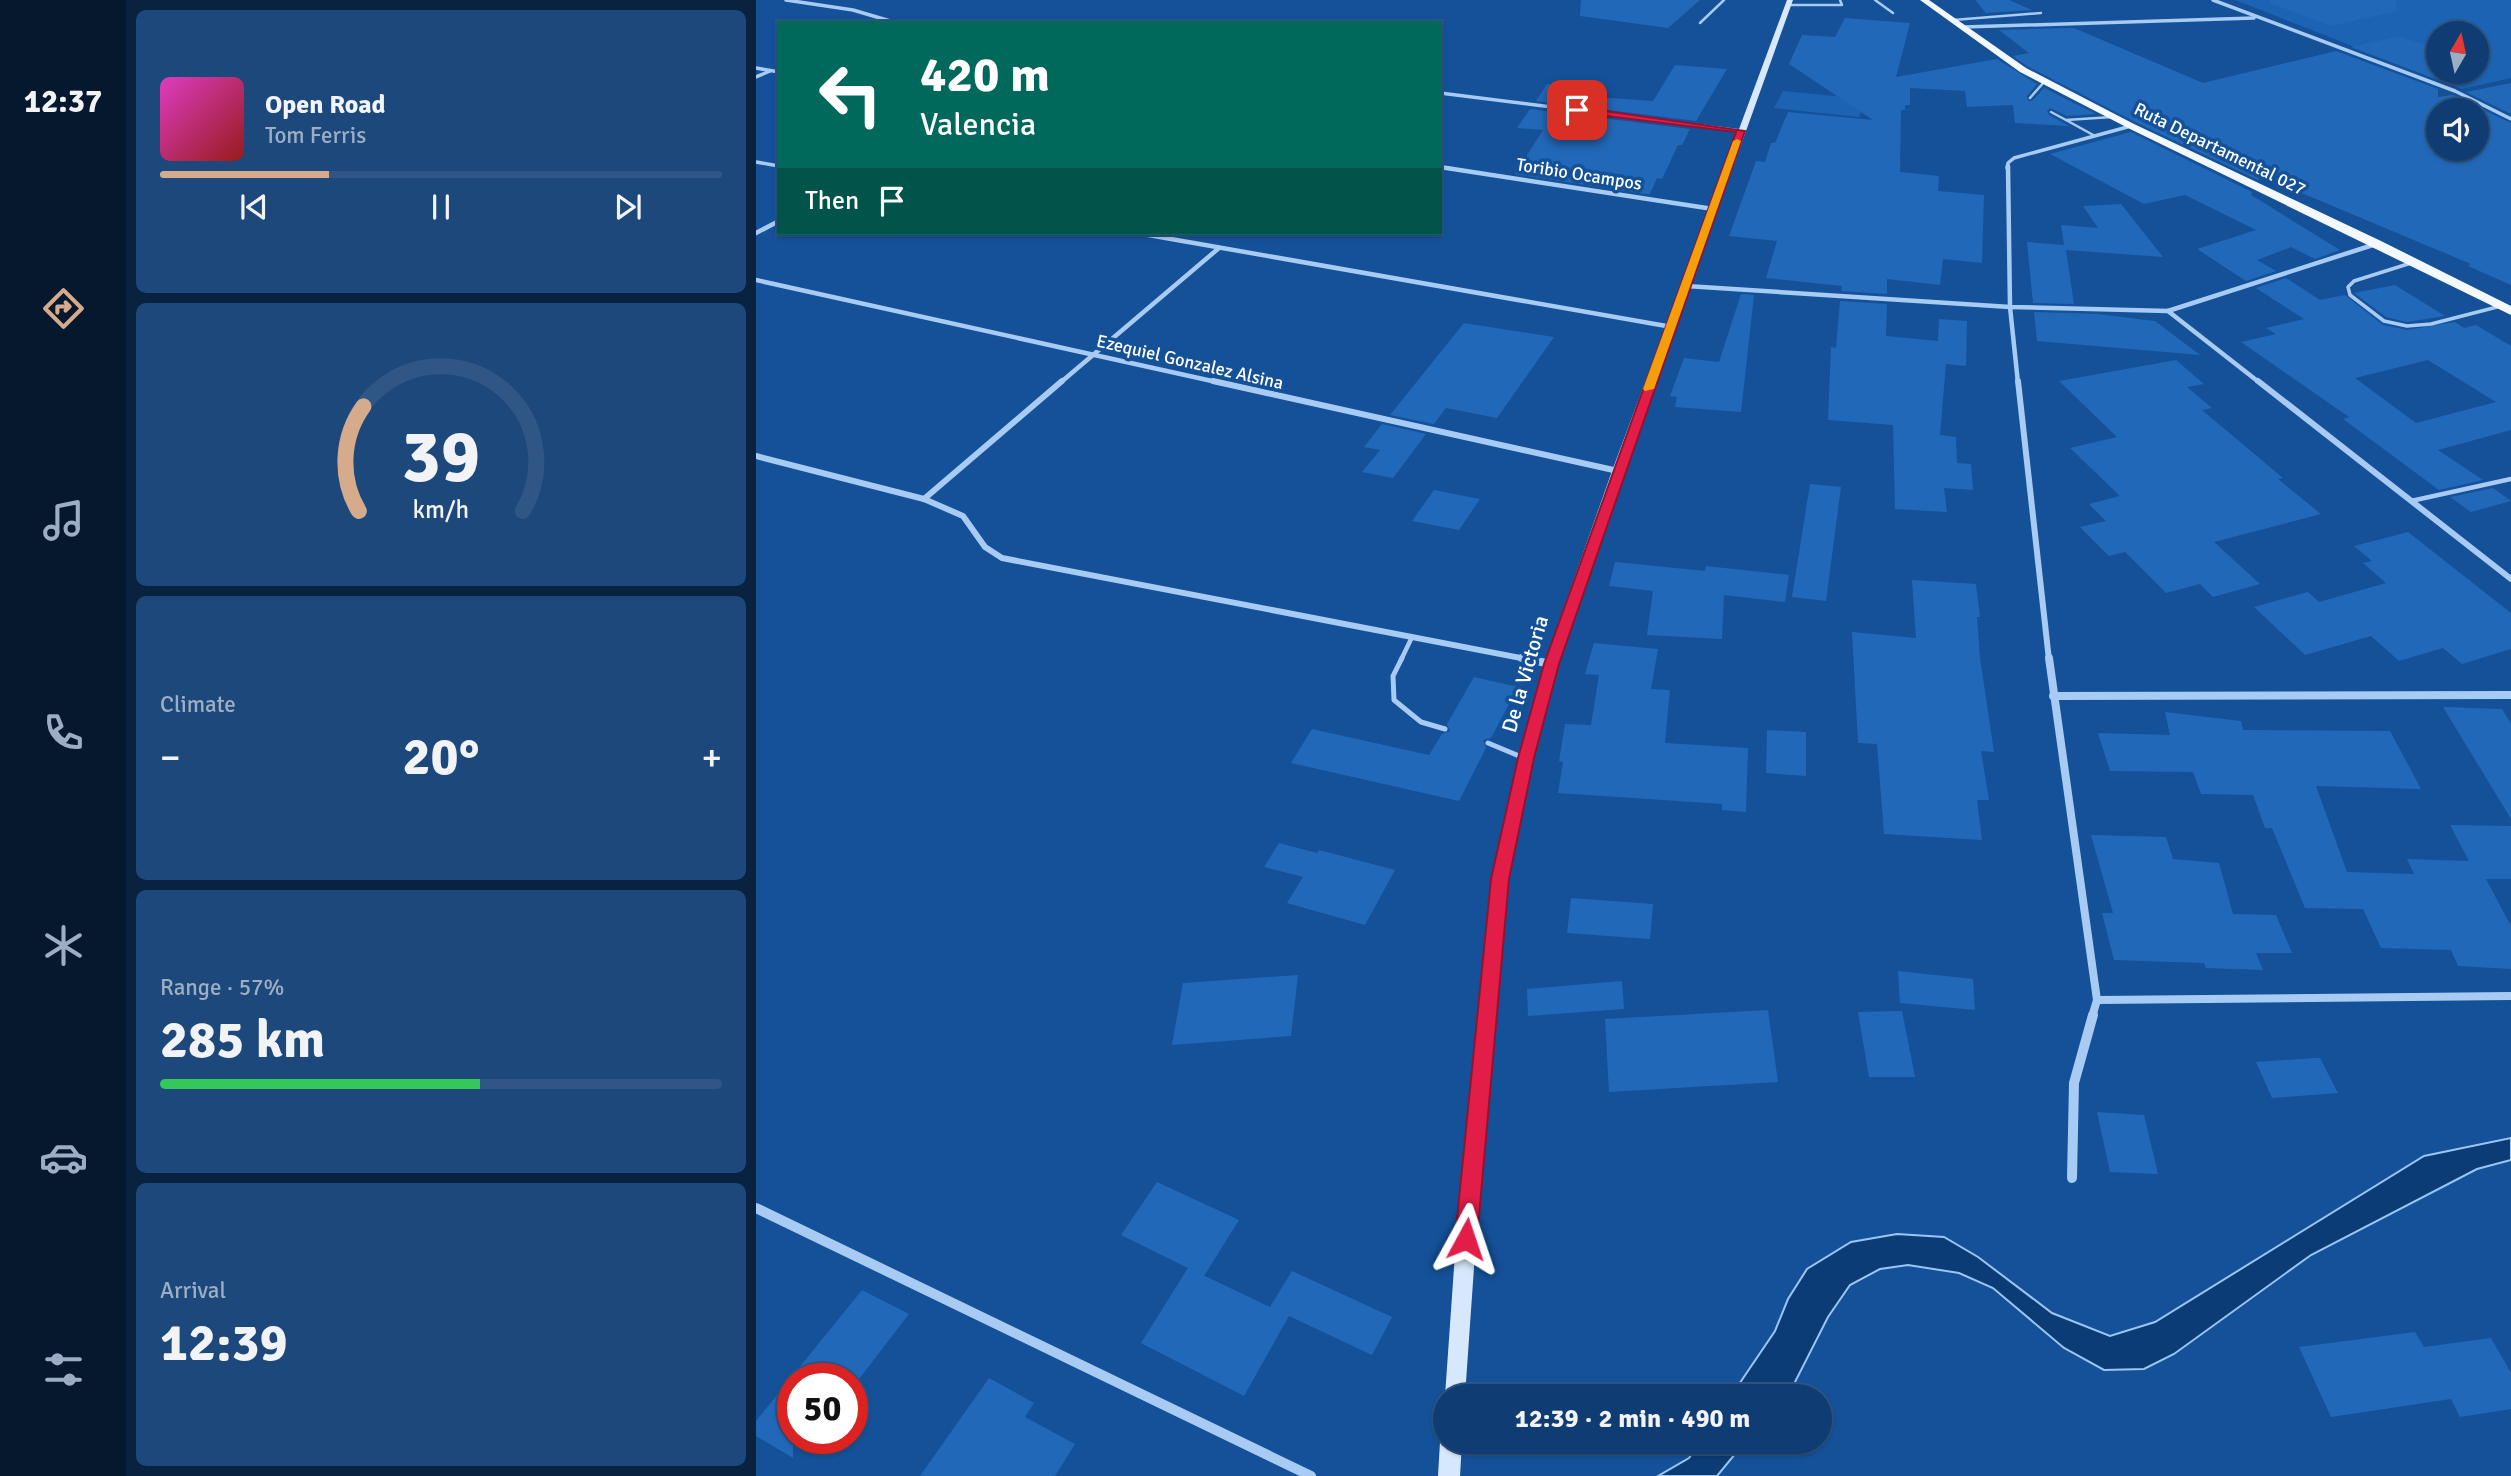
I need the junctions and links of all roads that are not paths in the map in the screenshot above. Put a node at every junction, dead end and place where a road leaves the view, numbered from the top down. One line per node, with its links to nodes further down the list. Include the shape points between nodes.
1 (786, 0): 12 (street)
2 (1724, 0): 13 (lane)
3 (1840, 0): 7 (lane, via 1842,5 1832,7)
4 (1875, 0): 8 (lane)
5 (1924, 0): 11 (main road, Ruta Departamental 027)
6 (2213, 0): 10 (street)
7 (1789, 3): 27 (main road, De la Victoria)
8 (1893, 13)
9 (2041, 13): 11 (lane)
10 (2258, 18): 14 (street); 24 (street, via 2455,92)
11 (1953, 20): 14 (main road, Ruta Departamental 027)
12 (890, 21)
13 (1700, 23)
14 (1964, 27): 19 (main road, Ruta Departamental 027)
15 (756, 68): 16 (street)
16 (771, 71): 17 (street); 18 (street)
17 (777, 72)
18 (756, 77)
19 (2045, 81): 21 (lane); 23 (main road, Ruta Departamental 027)
20 (1442, 93): 27 (street)
21 (2030, 98)
22 (2051, 112): 25 (lane)
23 (2114, 117): 25 (lane); 26 (main road, Ruta Departamental 027)
24 (2511, 119)
25 (2066, 120): 28 (lane)
26 (2131, 126): 28 (street); 36 (main road, Ruta Departamental 027)
27 (1741, 131): 32 (main road, De la Victoria)
28 (2095, 136): 41 (street, via 2008,163)
29 (756, 162): 30 (street)
30 (777, 166)
31 (1442, 167): 32 (street, Toribio Ocampos)
32 (1713, 209): 40 (main road, De la Victoria)
33 (777, 222): 34 (street)
34 (756, 233)
35 (1148, 235): 37 (street)
36 (2377, 243): 38 (main road, Ruta Departamental 027); 43 (street)
37 (1219, 248): 44 (street); 45 (street)
38 (2414, 262): 42 (main road, Ruta Departamental 027); 42 (lane, via 2354,281 2348,287 2350,295 2384,321 2407,326)
39 (756, 280): 45 (street, Ezequiel Gonzalez Alsina)
40 (1686, 286): 41 (street); 44 (main road, De la Victoria)
41 (2010, 307): 43 (street); 55 (street)
42 (2506, 309)
43 (2168, 311): 50 (street)
44 (1672, 327): 47 (main road, De la Victoria)
45 (1094, 355): 47 (street, Ezequiel Gonzalez Alsina); 49 (street)
46 (756, 456): 49 (street)
47 (1618, 471): 53 (main road, De la Victoria)
48 (2511, 478): 50 (lane)
49 (925, 499): 52 (street, via 963,516 985,547 1002,558)
50 (2411, 501): 51 (street)
51 (2511, 579)
52 (1412, 637): 53 (street); 56 (lane, via 1393,676 1394,700 1421,722)
53 (1551, 664): 58 (main road, De la Victoria)
54 (2511, 695): 55 (street)
55 (2053, 696): 60 (street)
56 (1445, 729)
57 (1488, 743): 58 (lane)
58 (1526, 758): 63 (main road, De la Victoria, via 1500,879)
59 (2511, 996): 60 (street)
60 (2097, 1000): 61 (street, via 2074,1083)
61 (2072, 1178)
62 (756, 1208): 65 (street)
63 (1456, 1384)
64 (1450, 1454): 66 (main road)
65 (1311, 1476)
66 (1449, 1476)

